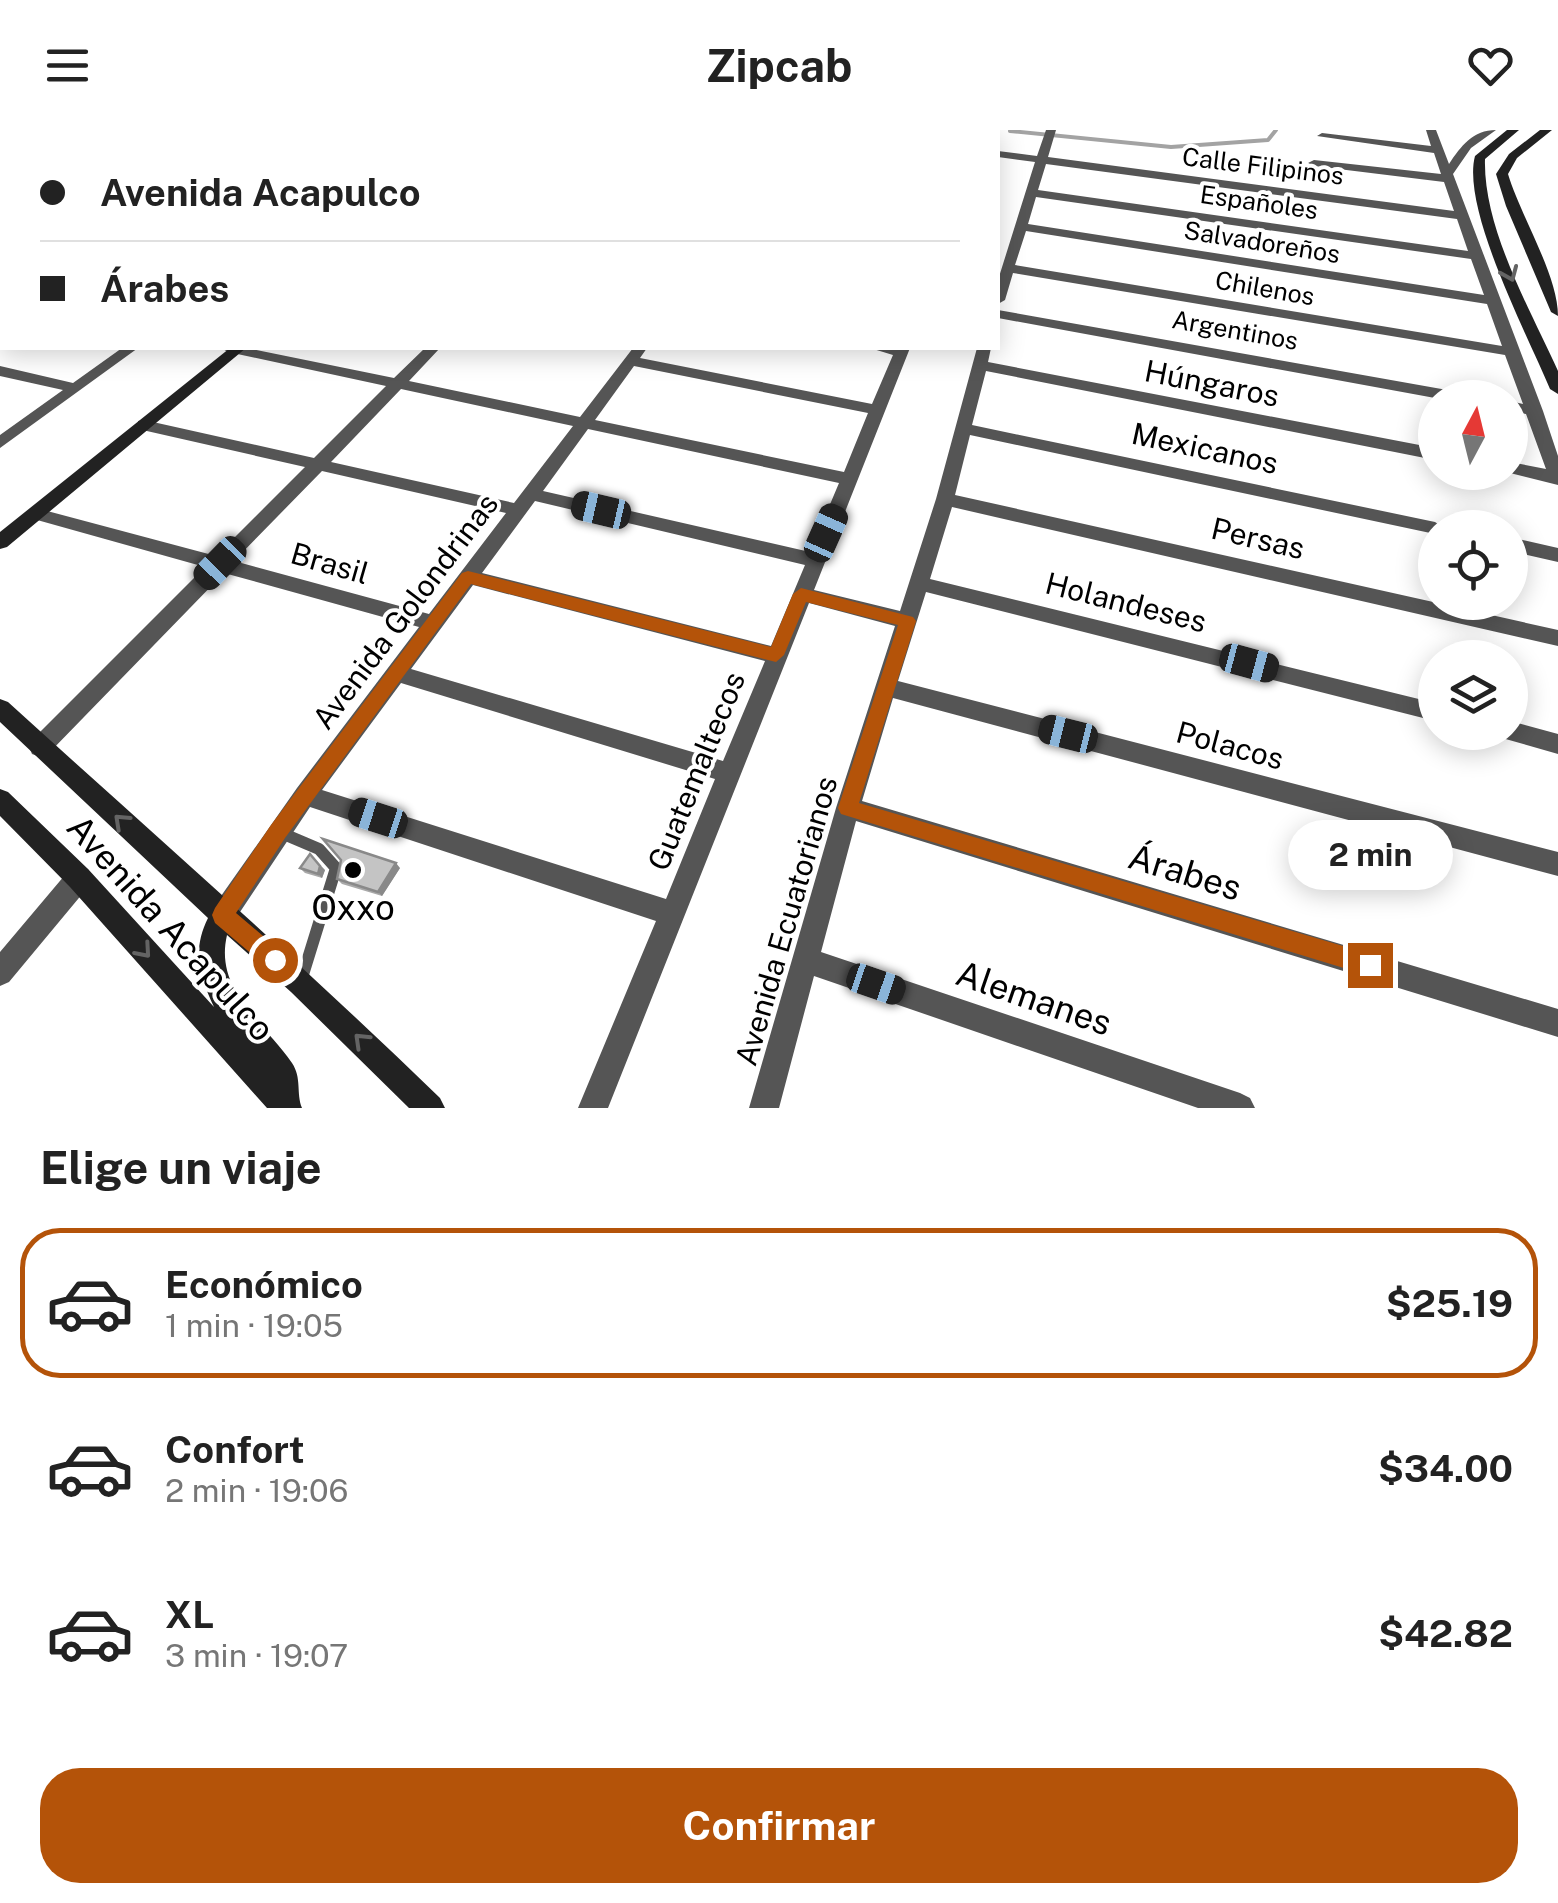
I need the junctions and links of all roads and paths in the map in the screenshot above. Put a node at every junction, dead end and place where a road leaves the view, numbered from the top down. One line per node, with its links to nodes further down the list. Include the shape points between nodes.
1 (1430, 130): 7 (street)
2 (1491, 130): 11 (street, via 1467,146)
3 (1514, 130): 16 (main road, via 1486,149 1476,170)
4 (1547, 130): 20 (main road, via 1513,156 1502,174)
5 (1050, 133): 9 (street)
6 (1324, 133): 7 (street); 10 (street)
7 (1439, 150): 11 (street)
8 (1000, 154): 9 (street, Calle Filipinos)
9 (1042, 160): 12 (street); 13 (street, Calle Filipinos)
10 (1314, 162): 11 (street); 13 (street)
11 (1448, 176): 14 (street)
12 (1034, 192): 15 (street); 17 (street, Españoles)
13 (1306, 194): 14 (street, Calle Filipinos)
14 (1463, 216): 17 (street)
15 (1022, 227): 18 (street); 23 (street, Salvadoreños)
16 (1493, 232): 20 (main road, via 1515,242 1527,269); 24 (main road, one-way to 24)
17 (1478, 256): 23 (street)
18 (1008, 268): 22 (street); 33 (street, Chilenos)
19 (1558, 274): 20 (street)
20 (1541, 276): 21 (street); 24 (main road, via 1531,277 1541,306); 25 (main road)
21 (1558, 283)
22 (1000, 289)
23 (1495, 301): 33 (street)
24 (1526, 310): 38 (main road)
25 (1558, 312)
26 (1000, 314): 39 (street, Argentinos)
27 (129, 350): 37 (street)
28 (232, 350): 44 (main road)
29 (243, 350): 36 (street)
30 (431, 350): 36 (street)
31 (903, 350): 40 (street, Guatemaltecos)
32 (632, 352): 40 (street); 43 (street, Avenida Golondrinas)
33 (1513, 352): 42 (street)
34 (981, 356): 45 (street, Avenida Ecuatorianos); 47 (street, Húngaros)
35 (0, 371): 37 (street)
36 (395, 384): 43 (street); 48 (street)
37 (76, 388): 46 (street)
38 (1558, 388)
39 (1418, 390)
40 (877, 410): 51 (street, Guatemaltecos)
41 (1528, 410): 42 (street)
42 (1535, 411): 50 (street)
43 (585, 424): 51 (street); 53 (street, Avenida Golondrinas)
44 (144, 425): 48 (street); 54 (main road)
45 (962, 428): 52 (street, Avenida Ecuatorianos); 55 (street, Mexicanos)
46 (0, 444)
47 (1418, 450)
48 (315, 463): 53 (street); 60 (street)
49 (1528, 472): 50 (street)
50 (1558, 478)
51 (849, 479): 59 (street, Guatemaltecos)
52 (944, 499): 62 (street, Avenida Ecuatorianos); 66 (street, Persas)
53 (524, 502): 59 (street); 61 (street, Avenida Golondrinas)
54 (36, 514): 56 (main road); 60 (street, Brasil)
55 (1418, 524)
56 (0, 542)
57 (1528, 548): 58 (street)
58 (1558, 555)
59 (814, 560): 63 (street, Guatemaltecos)
60 (220, 563): 65 (street, Brasil); 74 (street)
61 (468, 577): 65 (street, Avenida Golondrinas); 67 (street)
62 (918, 583): 64 (street, Avenida Ecuatorianos); 71 (street, Holandeses)
63 (801, 594): 64 (street); 67 (street, Guatemaltecos)
64 (908, 621): 69 (street, Avenida Ecuatorianos)
65 (433, 622): 68 (street, Avenida Golondrinas)
66 (1558, 638)
67 (776, 655): 75 (street, Guatemaltecos)
68 (396, 672): 75 (street); 76 (street, Avenida Golondrinas)
69 (886, 687): 78 (street, Avenida Ecuatorianos); 80 (street, Polacos)
70 (0, 708): 74 (main road, Avenida Acapulco)
71 (1418, 708)
72 (1528, 736): 73 (street)
73 (1558, 744)
74 (40, 747): 83 (main road, Avenida Acapulco, one-way to 74)
75 (728, 773): 82 (street, Guatemaltecos)
76 (305, 795): 79 (street, Avenida Golondrinas); 82 (street)
77 (0, 800): 81 (main road, Avenida Acapulco)
78 (848, 808): 84 (street, Avenida Ecuatorianos); 87 (street, Árabes)
79 (278, 832): 83 (street, Avenida Golondrinas); 86 (lane, via 320,850 336,868)
80 (1558, 864)
81 (79, 878): 85 (street); 88 (main road, Avenida Acapulco, one-way to 88)
82 (671, 913): 90 (street, Guatemaltecos)
83 (223, 915): 86 (main road, Avenida Acapulco); 88 (main road, via 209,943 213,977 283,1075)
84 (804, 959): 91 (street, Avenida Ecuatorianos); 92 (street, Alemanes)
85 (0, 973)
86 (301, 982): 89 (main road, Avenida Acapulco, one-way to 86)
87 (1558, 1023)
88 (284, 1106)
89 (430, 1108)
90 (594, 1108)
91 (764, 1108)
92 (1240, 1108)

